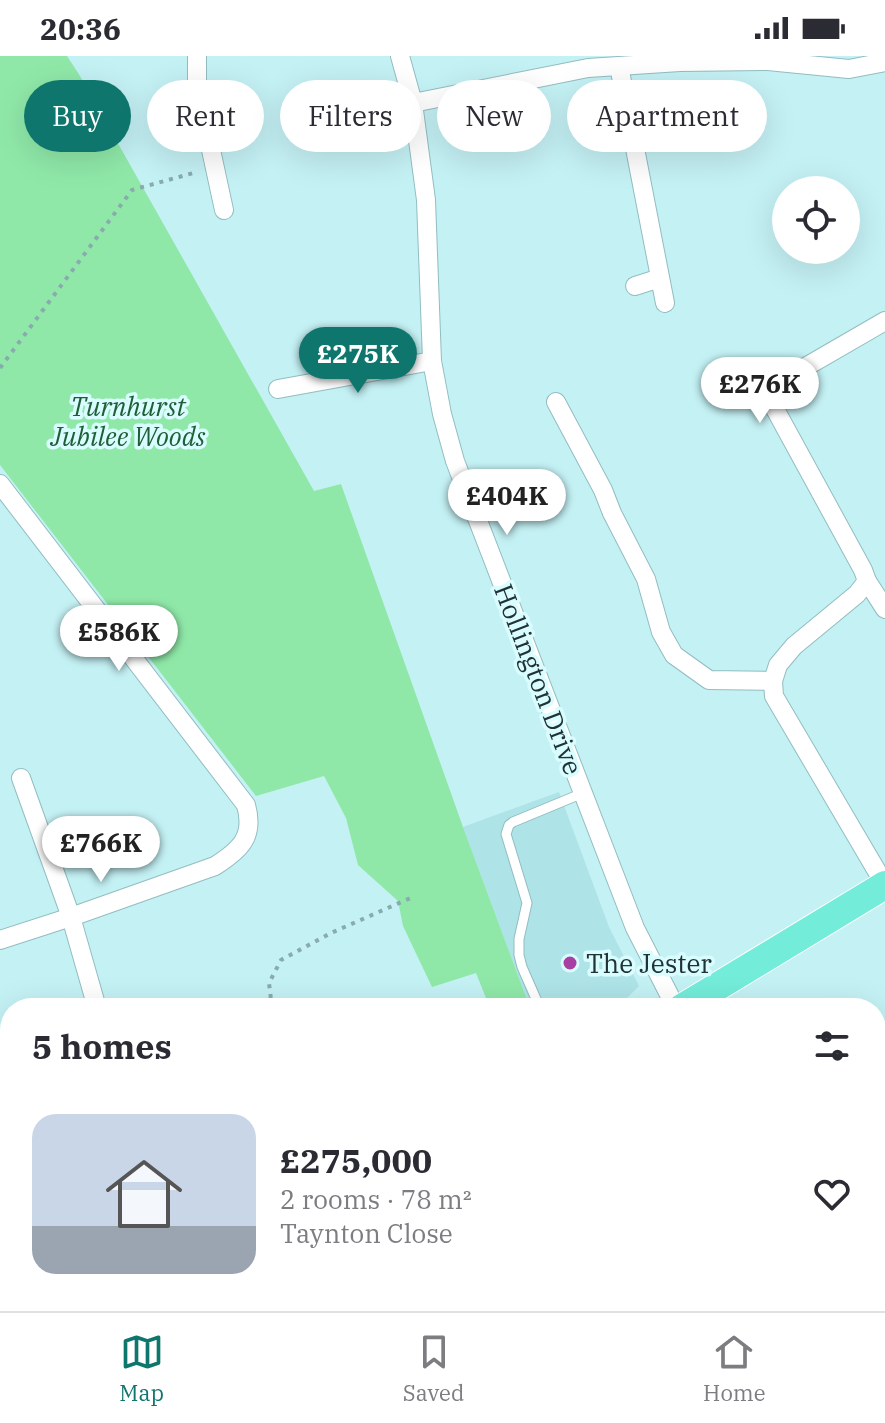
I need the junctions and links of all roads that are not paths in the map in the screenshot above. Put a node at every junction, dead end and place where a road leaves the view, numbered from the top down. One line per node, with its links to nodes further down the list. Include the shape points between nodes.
1 (197, 56): 8 (street, via 197,85)
2 (400, 56): 5 (street, Hollington Drive)
3 (885, 62): 4 (street, via 849,69 768,61)
4 (619, 66): 6 (street); 9 (street)
5 (407, 80)
6 (421, 101)
7 (420, 152): 13 (street, Hollington Drive)
8 (224, 210)
9 (660, 278): 10 (street); 11 (street)
10 (635, 286)
11 (665, 303)
12 (885, 321): 17 (street, via 790,376 778,391 775,409)
13 (432, 361): 14 (street); 21 (street, Hollington Drive, via 455,461)
14 (278, 389)
15 (556, 402): 19 (street, via 646,579 661,632 674,655 709,680)
16 (0, 484): 23 (street, via 246,805 250,819 246,837 215,866)
17 (867, 581): 18 (street); 19 (street, via 794,646)
18 (885, 609)
19 (773, 681): 22 (street, via 774,696)
20 (21, 778): 23 (street)
21 (583, 793): 26 (lane, via 513,822 506,834 527,903 519,955); 27 (street, Hollington Drive, via 635,928)
22 (885, 885): 28 (main road)
23 (71, 917): 24 (street); 25 (street)
24 (0, 940)
25 (94, 998)
26 (536, 998)
27 (671, 998)
28 (699, 998)

